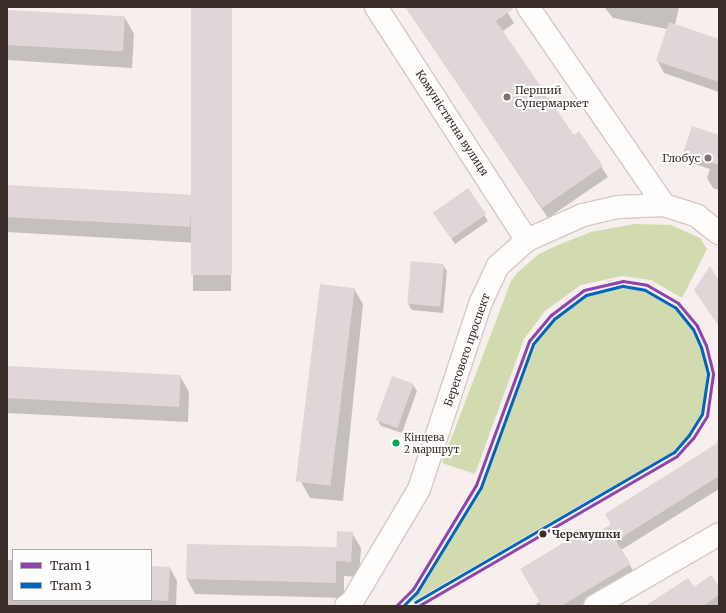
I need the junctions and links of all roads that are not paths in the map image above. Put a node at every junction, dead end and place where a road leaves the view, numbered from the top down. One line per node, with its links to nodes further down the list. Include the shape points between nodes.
1 (376, 7): 5 (street, Комуністична вулиця)
2 (528, 7): 3 (street)
3 (664, 205): 4 (street, Берегового проспект, via 697,216); 5 (street, Берегового проспект, via 618,207 583,215)
4 (719, 233)
5 (527, 240): 7 (street, Берегового проспект, via 498,266 481,302 419,489 352,602)
6 (719, 534): 8 (street)
7 (346, 606)
8 (596, 606)

